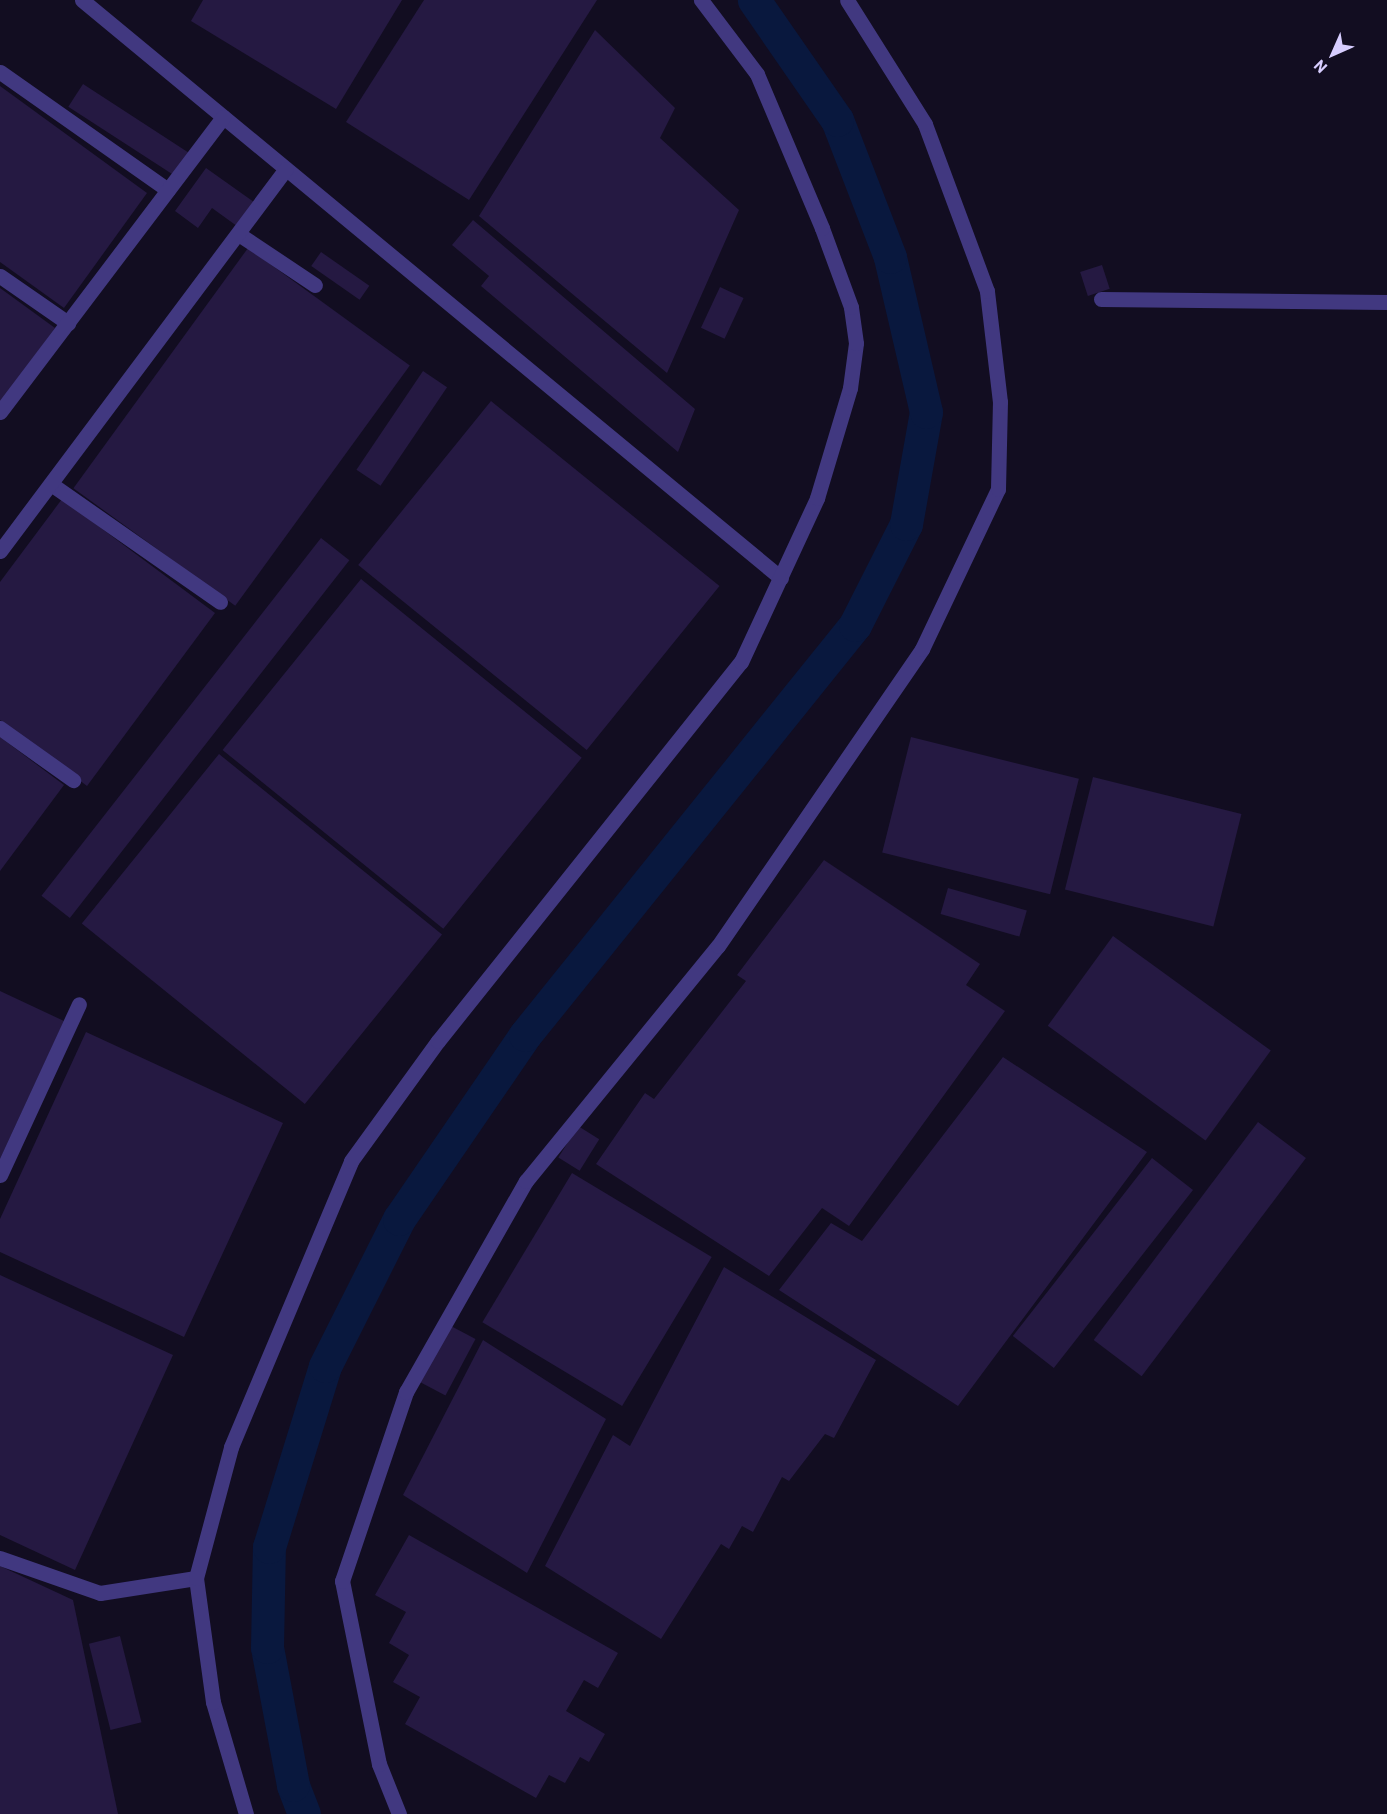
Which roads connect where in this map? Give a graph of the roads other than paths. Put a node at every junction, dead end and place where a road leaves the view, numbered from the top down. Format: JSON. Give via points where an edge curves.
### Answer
{"nodes":[{"id":1,"x":82,"y":0,"type":"edge"},
{"id":2,"x":701,"y":0,"type":"edge"},
{"id":3,"x":847,"y":0,"type":"edge"},
{"id":4,"x":0,"y":72,"type":"edge"},
{"id":5,"x":223,"y":117,"type":"junction"},
{"id":6,"x":286,"y":169,"type":"junction"},
{"id":7,"x":168,"y":190,"type":"junction"},
{"id":8,"x":240,"y":235,"type":"junction"},
{"id":9,"x":0,"y":276,"type":"edge"},
{"id":10,"x":315,"y":285,"type":"dead end"},
{"id":11,"x":1101,"y":299,"type":"dead end"},
{"id":12,"x":1387,"y":302,"type":"edge"},
{"id":13,"x":68,"y":323,"type":"junction"},
{"id":14,"x":0,"y":412,"type":"edge"},
{"id":15,"x":51,"y":484,"type":"junction"},
{"id":16,"x":0,"y":551,"type":"edge"},
{"id":17,"x":781,"y":578,"type":"junction"},
{"id":18,"x":220,"y":602,"type":"dead end"},
{"id":19,"x":0,"y":728,"type":"edge"},
{"id":20,"x":73,"y":780,"type":"dead end"},
{"id":21,"x":79,"y":1004,"type":"dead end"},
{"id":22,"x":0,"y":1175,"type":"edge"},
{"id":23,"x":0,"y":1558,"type":"edge"},
{"id":24,"x":196,"y":1578,"type":"junction"},
{"id":25,"x":246,"y":1814,"type":"edge"},
{"id":26,"x":399,"y":1814,"type":"edge"}],
"edges":[{"from":1,"to":5,"type":"lane"},
{"from":2,"to":17,"type":"lane","via":[[757,74],[851,307],[856,343],[850,388],[817,498]]},
{"from":3,"to":26,"type":"lane","via":[[925,124],[987,291],[1000,402],[998,489],[922,649],[718,946],[526,1181],[406,1392],[342,1581],[379,1764]]},
{"from":4,"to":7,"type":"lane"},
{"from":5,"to":6,"type":"lane"},
{"from":5,"to":7,"type":"lane"},
{"from":6,"to":8,"type":"lane"},
{"from":6,"to":17,"type":"lane"},
{"from":7,"to":13,"type":"lane"},
{"from":8,"to":10,"type":"lane"},
{"from":8,"to":15,"type":"lane"},
{"from":9,"to":13,"type":"lane"},
{"from":11,"to":12,"type":"lane"},
{"from":13,"to":14,"type":"lane"},
{"from":15,"to":16,"type":"lane"},
{"from":15,"to":18,"type":"lane"},
{"from":17,"to":24,"type":"lane","via":[[741,662],[438,1041],[351,1161],[231,1448]]},
{"from":19,"to":20,"type":"lane"},
{"from":21,"to":22,"type":"lane"},
{"from":23,"to":24,"type":"lane","via":[[100,1593]]},
{"from":24,"to":25,"type":"lane","via":[[213,1702]]}]}
